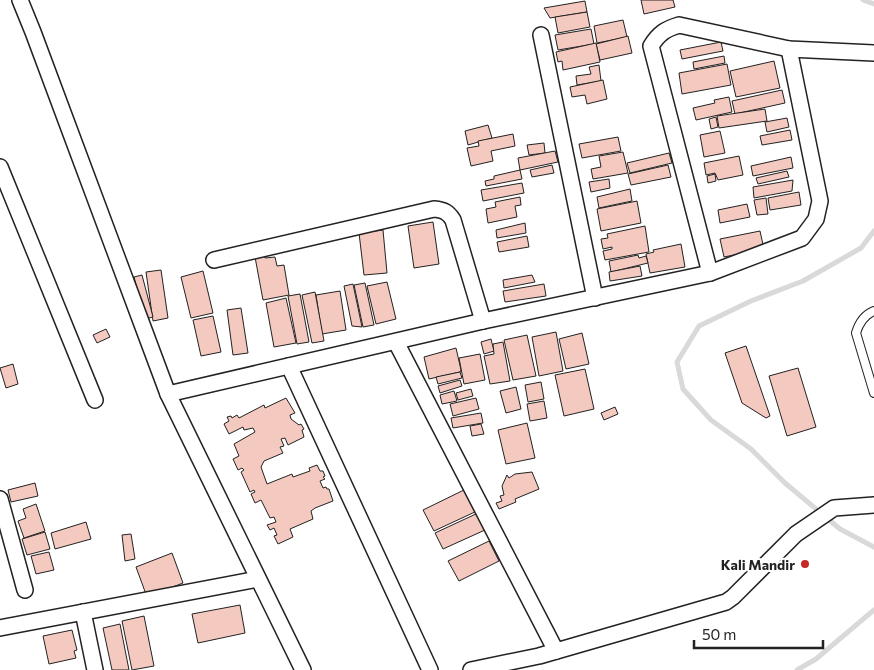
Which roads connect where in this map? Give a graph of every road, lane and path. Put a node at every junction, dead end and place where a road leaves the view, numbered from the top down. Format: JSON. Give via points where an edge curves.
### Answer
{"nodes":[{"id":1,"x":20,"y":0,"type":"edge"},
{"id":2,"x":541,"y":35,"type":"dead end"},
{"id":3,"x":789,"y":49,"type":"junction"},
{"id":4,"x":874,"y":53,"type":"edge"},
{"id":5,"x":0,"y":167,"type":"edge"},
{"id":6,"x":214,"y":260,"type":"dead end"},
{"id":7,"x":710,"y":273,"type":"junction"},
{"id":8,"x":595,"y":298,"type":"junction"},
{"id":9,"x":874,"y":310,"type":"edge"},
{"id":10,"x":483,"y":321,"type":"junction"},
{"id":11,"x":396,"y":342,"type":"junction"},
{"id":12,"x":289,"y":366,"type":"junction"},
{"id":13,"x":874,"y":393,"type":"edge"},
{"id":14,"x":168,"y":394,"type":"junction"},
{"id":15,"x":94,"y":400,"type":"dead end"},
{"id":16,"x":0,"y":499,"type":"edge"},
{"id":17,"x":874,"y":505,"type":"edge"},
{"id":18,"x":258,"y":579,"type":"junction"},
{"id":19,"x":25,"y":590,"type":"dead end"},
{"id":20,"x":82,"y":612,"type":"junction"},
{"id":21,"x":0,"y":628,"type":"edge"},
{"id":22,"x":556,"y":651,"type":"junction"},
{"id":23,"x":95,"y":670,"type":"edge"},
{"id":24,"x":303,"y":670,"type":"edge"},
{"id":25,"x":430,"y":670,"type":"edge"},
{"id":26,"x":471,"y":670,"type":"edge"}],
"edges":[{"from":1,"to":14,"type":"street"},
{"from":2,"to":8,"type":"street"},
{"from":3,"to":4,"type":"street"},
{"from":3,"to":7,"type":"street","via":[[820,201],[816,220],[802,238]]},
{"from":3,"to":7,"type":"street","via":[[679,25],[666,29],[651,46]]},
{"from":5,"to":15,"type":"street"},
{"from":6,"to":10,"type":"street","via":[[434,209],[443,210],[453,220]]},
{"from":7,"to":8,"type":"street"},
{"from":8,"to":10,"type":"street"},
{"from":9,"to":13,"type":"lane","via":[[863,319],[856,333]]},
{"from":10,"to":11,"type":"street"},
{"from":11,"to":12,"type":"street"},
{"from":11,"to":22,"type":"street"},
{"from":12,"to":14,"type":"street"},
{"from":12,"to":25,"type":"street"},
{"from":14,"to":18,"type":"street"},
{"from":16,"to":19,"type":"street"},
{"from":17,"to":22,"type":"street","via":[[834,508],[796,534],[726,602]]},
{"from":18,"to":20,"type":"street"},
{"from":18,"to":24,"type":"street"},
{"from":20,"to":21,"type":"street"},
{"from":20,"to":23,"type":"street"},
{"from":22,"to":26,"type":"street"}]}
